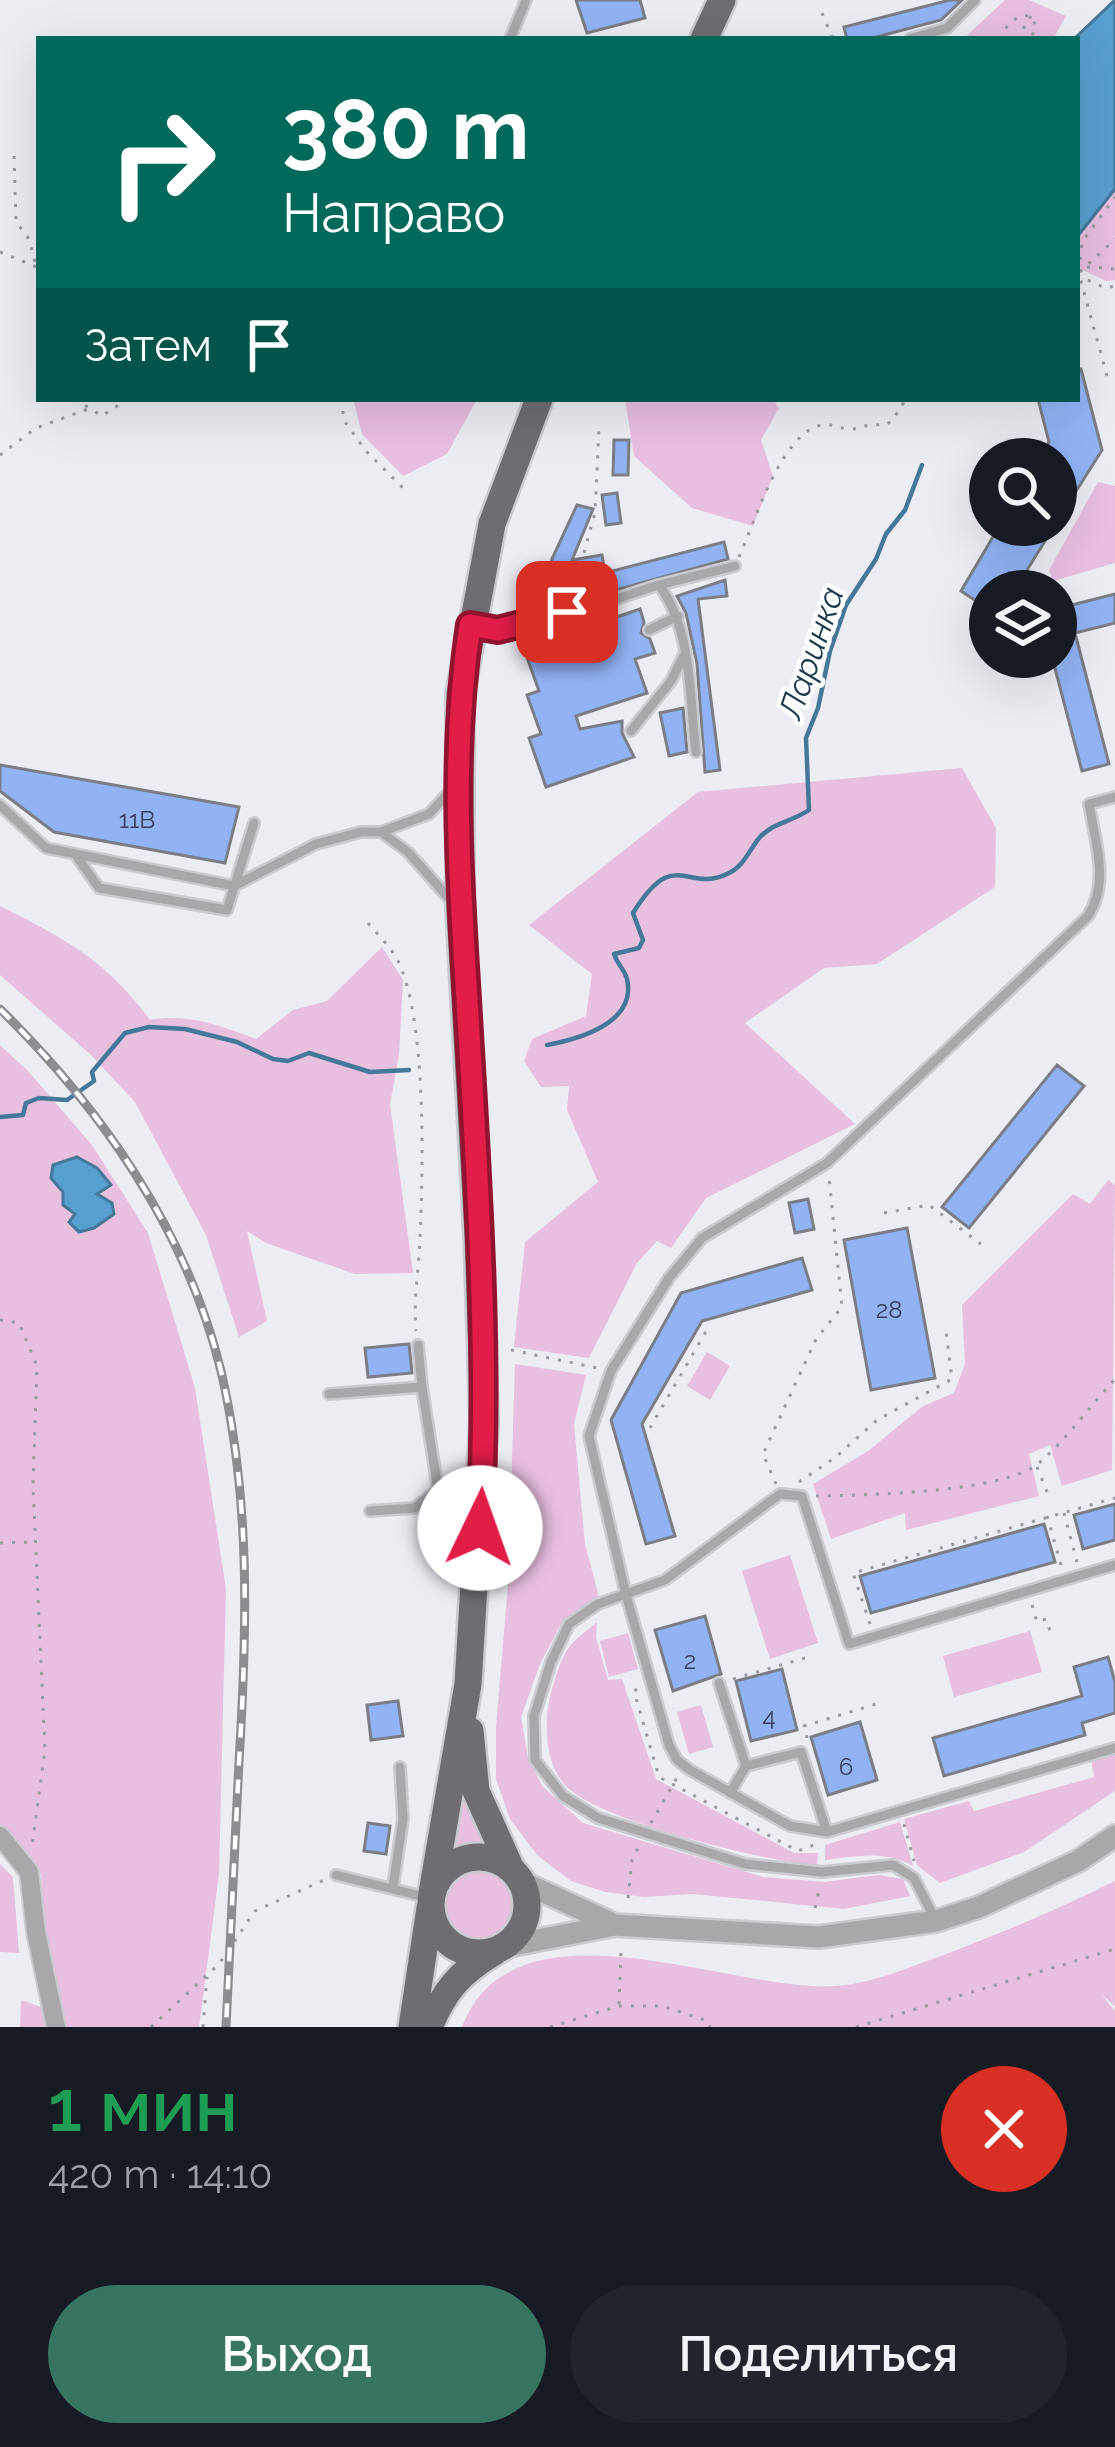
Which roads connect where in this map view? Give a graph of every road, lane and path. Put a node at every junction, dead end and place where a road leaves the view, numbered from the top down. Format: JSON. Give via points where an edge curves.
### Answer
{"nodes":[{"id":1,"x":526,"y":0,"type":"edge"},
{"id":2,"x":722,"y":0,"type":"edge"},
{"id":3,"x":975,"y":0,"type":"edge"},
{"id":4,"x":822,"y":13,"type":"dead end"},
{"id":5,"x":1031,"y":16,"type":"junction"},
{"id":6,"x":511,"y":36,"type":"edge"},
{"id":7,"x":705,"y":36,"type":"edge"},
{"id":8,"x":832,"y":36,"type":"edge"},
{"id":9,"x":920,"y":36,"type":"edge"},
{"id":10,"x":1002,"y":36,"type":"edge"},
{"id":11,"x":1019,"y":36,"type":"edge"},
{"id":12,"x":1032,"y":36,"type":"edge"},
{"id":13,"x":14,"y":156,"type":"dead end"},
{"id":14,"x":1115,"y":197,"type":"edge"},
{"id":15,"x":1115,"y":239,"type":"edge"},
{"id":16,"x":0,"y":251,"type":"edge"},
{"id":17,"x":1080,"y":258,"type":"edge"},
{"id":18,"x":36,"y":264,"type":"edge"},
{"id":19,"x":36,"y":267,"type":"edge"},
{"id":20,"x":1086,"y":267,"type":"junction"},
{"id":21,"x":1115,"y":269,"type":"edge"},
{"id":22,"x":1080,"y":272,"type":"edge"},
{"id":23,"x":1080,"y":275,"type":"edge"},
{"id":24,"x":1080,"y":281,"type":"edge"},
{"id":25,"x":1115,"y":286,"type":"edge"},
{"id":26,"x":1107,"y":376,"type":"dead end"},
{"id":27,"x":79,"y":402,"type":"edge"},
{"id":28,"x":123,"y":402,"type":"edge"},
{"id":29,"x":343,"y":402,"type":"edge"},
{"id":30,"x":538,"y":402,"type":"edge"},
{"id":31,"x":904,"y":402,"type":"edge"},
{"id":32,"x":88,"y":409,"type":"junction"},
{"id":33,"x":599,"y":428,"type":"dead end"},
{"id":34,"x":0,"y":455,"type":"edge"},
{"id":35,"x":404,"y":490,"type":"dead end"},
{"id":36,"x":735,"y":566,"type":"joint"},
{"id":37,"x":659,"y":585,"type":"junction"},
{"id":38,"x":567,"y":612,"type":"junction"},
{"id":39,"x":677,"y":616,"type":"junction"},
{"id":40,"x":470,"y":625,"type":"junction"},
{"id":41,"x":649,"y":630,"type":"dead end"},
{"id":42,"x":683,"y":657,"type":"junction"},
{"id":43,"x":631,"y":730,"type":"dead end"},
{"id":44,"x":696,"y":752,"type":"dead end"},
{"id":45,"x":457,"y":784,"type":"junction"},
{"id":46,"x":1115,"y":796,"type":"edge"},
{"id":47,"x":0,"y":805,"type":"edge"},
{"id":48,"x":254,"y":823,"type":"dead end"},
{"id":49,"x":381,"y":832,"type":"junction"},
{"id":50,"x":76,"y":855,"type":"junction"},
{"id":51,"x":234,"y":886,"type":"junction"},
{"id":52,"x":460,"y":910,"type":"junction"},
{"id":53,"x":368,"y":923,"type":"dead end"},
{"id":54,"x":827,"y":1163,"type":"junction"},
{"id":55,"x":884,"y":1213,"type":"dead end"},
{"id":56,"x":981,"y":1244,"type":"dead end"},
{"id":57,"x":0,"y":1320,"type":"edge"},
{"id":58,"x":708,"y":1328,"type":"dead end"},
{"id":59,"x":946,"y":1331,"type":"dead end"},
{"id":60,"x":418,"y":1345,"type":"joint"},
{"id":61,"x":511,"y":1350,"type":"dead end"},
{"id":62,"x":610,"y":1371,"type":"junction"},
{"id":63,"x":1115,"y":1379,"type":"edge"},
{"id":64,"x":422,"y":1387,"type":"junction"},
{"id":65,"x":328,"y":1394,"type":"dead end"},
{"id":66,"x":650,"y":1427,"type":"dead end"},
{"id":67,"x":1036,"y":1466,"type":"junction"},
{"id":68,"x":438,"y":1490,"type":"junction"},
{"id":69,"x":482,"y":1492,"type":"junction"},
{"id":70,"x":780,"y":1494,"type":"junction"},
{"id":71,"x":802,"y":1496,"type":"junction"},
{"id":72,"x":1115,"y":1498,"type":"edge"},
{"id":73,"x":1049,"y":1499,"type":"dead end"},
{"id":74,"x":370,"y":1511,"type":"dead end"},
{"id":75,"x":1064,"y":1511,"type":"junction"},
{"id":76,"x":1047,"y":1516,"type":"junction"},
{"id":77,"x":35,"y":1542,"type":"junction"},
{"id":78,"x":0,"y":1543,"type":"edge"},
{"id":79,"x":1078,"y":1564,"type":"dead end"},
{"id":80,"x":1115,"y":1565,"type":"edge"},
{"id":81,"x":1063,"y":1570,"type":"dead end"},
{"id":82,"x":1027,"y":1590,"type":"junction"},
{"id":83,"x":626,"y":1594,"type":"junction"},
{"id":84,"x":868,"y":1624,"type":"dead end"},
{"id":85,"x":1052,"y":1637,"type":"dead end"},
{"id":86,"x":805,"y":1658,"type":"dead end"},
{"id":87,"x":719,"y":1683,"type":"joint"},
{"id":88,"x":468,"y":1684,"type":"junction"},
{"id":89,"x":883,"y":1702,"type":"dead end"},
{"id":90,"x":806,"y":1734,"type":"dead end"},
{"id":91,"x":1115,"y":1748,"type":"edge"},
{"id":92,"x":746,"y":1766,"type":"junction"},
{"id":93,"x":400,"y":1767,"type":"dead end"},
{"id":94,"x":730,"y":1793,"type":"junction"},
{"id":95,"x":902,"y":1818,"type":"dead end"},
{"id":96,"x":827,"y":1832,"type":"junction"},
{"id":97,"x":0,"y":1836,"type":"edge"},
{"id":98,"x":1115,"y":1836,"type":"edge"},
{"id":99,"x":914,"y":1854,"type":"dead end"},
{"id":100,"x":29,"y":1872,"type":"junction"},
{"id":101,"x":336,"y":1875,"type":"joint"},
{"id":102,"x":516,"y":1876,"type":"junction"},
{"id":103,"x":393,"y":1887,"type":"junction"},
{"id":104,"x":431,"y":1898,"type":"junction"},
{"id":105,"x":936,"y":1921,"type":"junction"},
{"id":106,"x":615,"y":1925,"type":"junction"},
{"id":107,"x":503,"y":1947,"type":"junction"},
{"id":108,"x":1115,"y":1948,"type":"edge"},
{"id":109,"x":620,"y":1950,"type":"dead end"},
{"id":110,"x":207,"y":1975,"type":"junction"},
{"id":111,"x":619,"y":2006,"type":"junction"},
{"id":112,"x":56,"y":2027,"type":"edge"},
{"id":113,"x":151,"y":2027,"type":"edge"},
{"id":114,"x":203,"y":2027,"type":"edge"},
{"id":115,"x":412,"y":2027,"type":"edge"},
{"id":116,"x":429,"y":2027,"type":"edge"},
{"id":117,"x":550,"y":2027,"type":"edge"},
{"id":118,"x":710,"y":2027,"type":"edge"},
{"id":119,"x":856,"y":2027,"type":"edge"}],
"edges":[{"from":1,"to":6,"type":"lane"},
{"from":2,"to":7,"type":"main road"},
{"from":3,"to":9,"type":"lane","via":[[947,28]]},
{"from":4,"to":8,"type":"path"},
{"from":5,"to":10,"type":"path","via":[[1011,22]]},
{"from":5,"to":11,"type":"path"},
{"from":5,"to":12,"type":"path"},
{"from":13,"to":18,"type":"path","via":[[16,222]]},
{"from":14,"to":17,"type":"path","via":[[1082,242]]},
{"from":15,"to":20,"type":"path"},
{"from":16,"to":19,"type":"path"},
{"from":20,"to":21,"type":"path"},
{"from":20,"to":22,"type":"path"},
{"from":23,"to":25,"type":"path"},
{"from":24,"to":26,"type":"path"},
{"from":27,"to":32,"type":"path"},
{"from":28,"to":32,"type":"path","via":[[102,416]]},
{"from":29,"to":35,"type":"path","via":[[344,419],[365,450]]},
{"from":30,"to":40,"type":"main road","via":[[492,524]]},
{"from":31,"to":36,"type":"path","via":[[884,426],[806,430],[773,476]]},
{"from":32,"to":34,"type":"path","via":[[36,428]]},
{"from":33,"to":38,"type":"path","via":[[596,513]]},
{"from":36,"to":37,"type":"lane"},
{"from":37,"to":38,"type":"lane"},
{"from":37,"to":39,"type":"lane"},
{"from":38,"to":40,"type":"lane","via":[[498,630]]},
{"from":39,"to":41,"type":"lane"},
{"from":39,"to":42,"type":"lane"},
{"from":40,"to":45,"type":"main road"},
{"from":42,"to":43,"type":"lane"},
{"from":42,"to":44,"type":"lane"},
{"from":45,"to":49,"type":"lane","via":[[429,814]]},
{"from":45,"to":52,"type":"main road"},
{"from":46,"to":54,"type":"lane","via":[[1089,804],[1101,883],[1088,916]]},
{"from":47,"to":50,"type":"lane","via":[[46,848]]},
{"from":48,"to":51,"type":"lane"},
{"from":49,"to":51,"type":"lane","via":[[316,844]]},
{"from":49,"to":52,"type":"lane"},
{"from":50,"to":51,"type":"lane"},
{"from":50,"to":51,"type":"lane","via":[[99,888],[227,910]]},
{"from":52,"to":69,"type":"main road"},
{"from":53,"to":60,"type":"path","via":[[395,955],[418,1035]]},
{"from":54,"to":62,"type":"lane","via":[[701,1238]]},
{"from":54,"to":70,"type":"path","via":[[842,1307],[815,1340],[763,1454]]},
{"from":55,"to":56,"type":"path","via":[[929,1205]]},
{"from":57,"to":77,"type":"path","via":[[19,1323],[37,1366]]},
{"from":58,"to":66,"type":"path"},
{"from":59,"to":70,"type":"path","via":[[952,1379],[877,1420]]},
{"from":60,"to":64,"type":"lane"},
{"from":61,"to":62,"type":"path"},
{"from":62,"to":83,"type":"lane","via":[[589,1436]]},
{"from":63,"to":67,"type":"path"},
{"from":64,"to":65,"type":"lane"},
{"from":64,"to":68,"type":"lane"},
{"from":67,"to":71,"type":"path","via":[[1012,1478],[893,1494]]},
{"from":67,"to":73,"type":"path"},
{"from":68,"to":69,"type":"lane"},
{"from":68,"to":74,"type":"lane","via":[[414,1508]]},
{"from":69,"to":88,"type":"main road"},
{"from":70,"to":71,"type":"lane"},
{"from":70,"to":83,"type":"lane","via":[[665,1580]]},
{"from":71,"to":82,"type":"lane","via":[[849,1644]]},
{"from":72,"to":75,"type":"path"},
{"from":75,"to":76,"type":"path"},
{"from":75,"to":79,"type":"path"},
{"from":76,"to":81,"type":"path"},
{"from":76,"to":84,"type":"path","via":[[853,1573]]},
{"from":77,"to":78,"type":"path"},
{"from":77,"to":100,"type":"path","via":[[45,1750]]},
{"from":80,"to":82,"type":"lane"},
{"from":82,"to":85,"type":"path","via":[[1037,1622],[1046,1619]]},
{"from":83,"to":94,"type":"lane","via":[[677,1760]]},
{"from":83,"to":105,"type":"lane","via":[[569,1624],[550,1662],[534,1716],[535,1760],[563,1796],[598,1818],[746,1864],[822,1872],[893,1865],[914,1878]]},
{"from":86,"to":87,"type":"path"},
{"from":87,"to":92,"type":"lane"},
{"from":88,"to":102,"type":"main road","via":[[476,1791]]},
{"from":88,"to":104,"type":"main road"},
{"from":89,"to":90,"type":"path","via":[[804,1726]]},
{"from":91,"to":96,"type":"lane"},
{"from":92,"to":94,"type":"lane"},
{"from":92,"to":96,"type":"lane","via":[[801,1752]]},
{"from":93,"to":103,"type":"lane","via":[[403,1819]]},
{"from":94,"to":96,"type":"lane","via":[[790,1826]]},
{"from":95,"to":99,"type":"path"},
{"from":97,"to":100,"type":"street"},
{"from":98,"to":105,"type":"street","via":[[1078,1861]]},
{"from":100,"to":112,"type":"street"},
{"from":101,"to":103,"type":"lane"},
{"from":101,"to":110,"type":"path","via":[[254,1911]]},
{"from":102,"to":104,"type":"main road","via":[[489,1858],[465,1858],[444,1871]]},
{"from":102,"to":106,"type":"street"},
{"from":102,"to":107,"type":"main road","via":[[526,1894],[525,1918]]},
{"from":103,"to":104,"type":"lane"},
{"from":104,"to":107,"type":"main road","via":[[436,1928],[454,1946],[478,1953]]},
{"from":104,"to":115,"type":"main road"},
{"from":105,"to":106,"type":"street","via":[[819,1937]]},
{"from":106,"to":107,"type":"street"},
{"from":107,"to":116,"type":"main road","via":[[465,1969]]},
{"from":108,"to":119,"type":"path"},
{"from":109,"to":111,"type":"path"},
{"from":110,"to":113,"type":"path"},
{"from":110,"to":114,"type":"path"},
{"from":111,"to":117,"type":"path"},
{"from":111,"to":118,"type":"path","via":[[662,2006]]}]}
